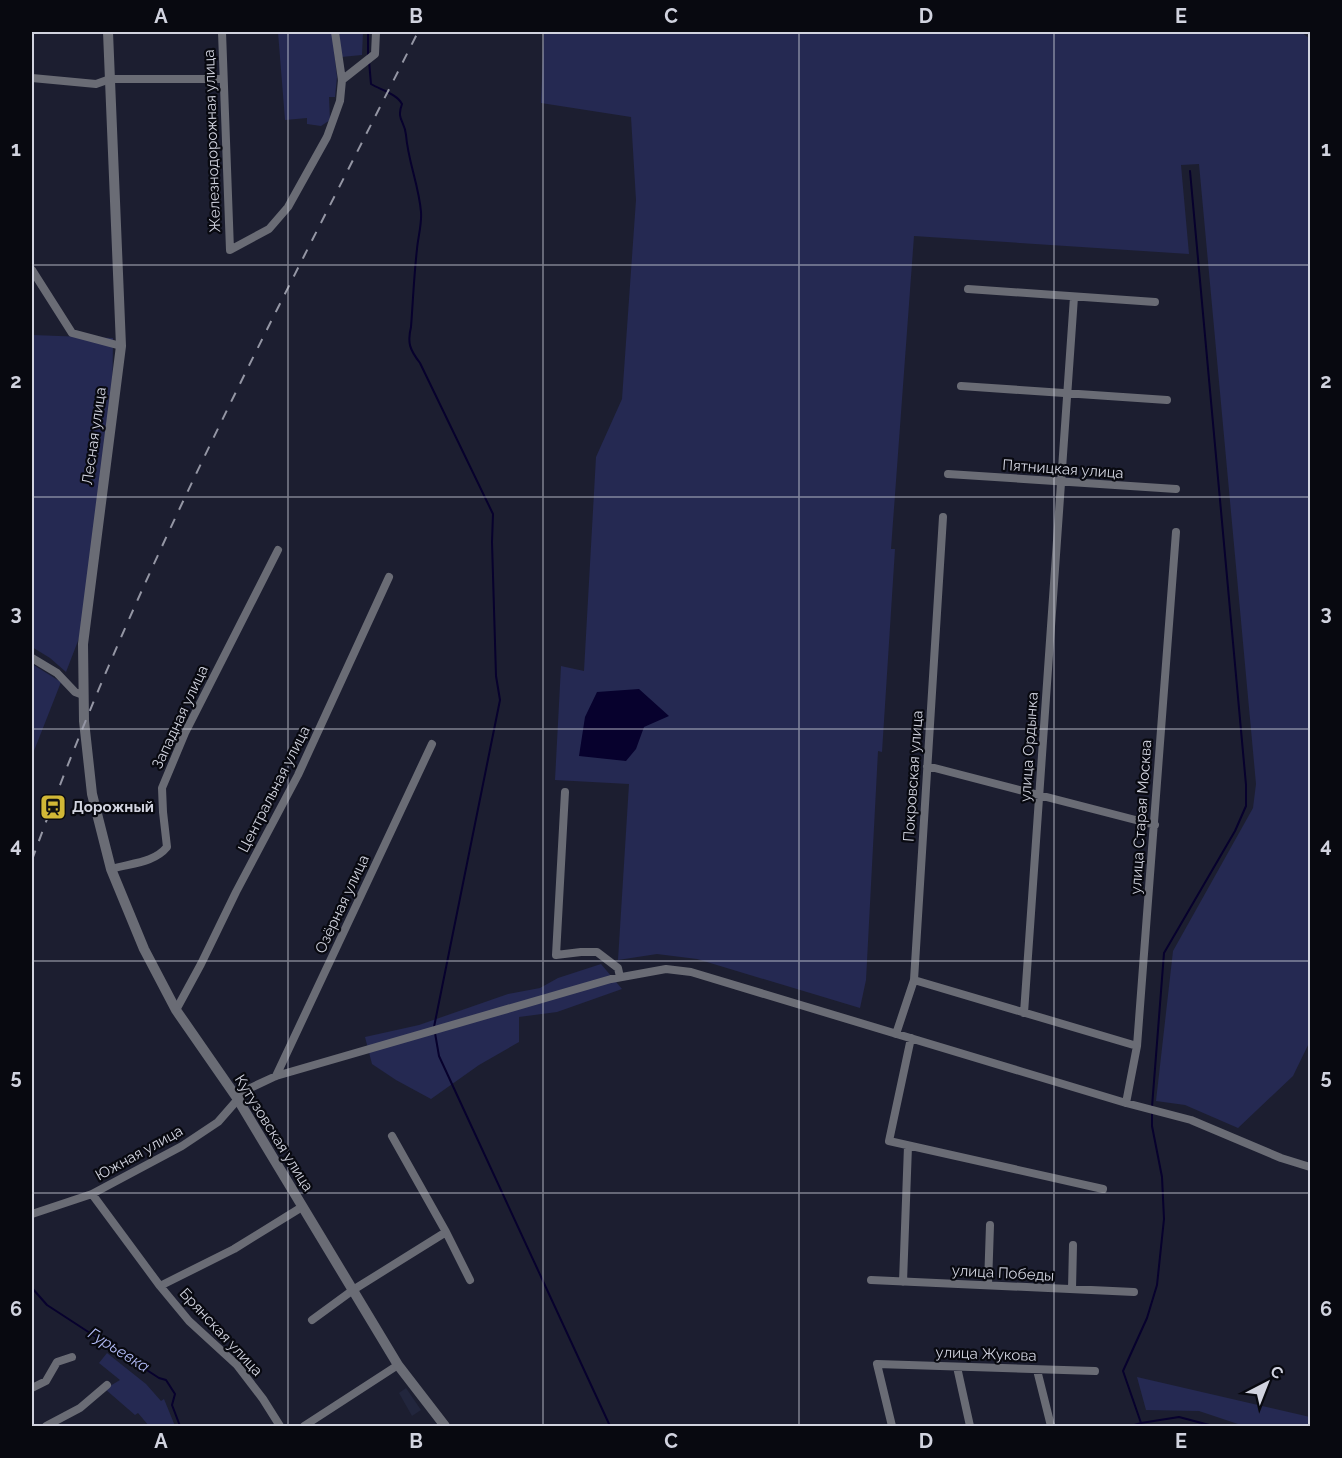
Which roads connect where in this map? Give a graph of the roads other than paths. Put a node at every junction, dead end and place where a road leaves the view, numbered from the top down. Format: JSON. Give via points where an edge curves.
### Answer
{"nodes":[{"id":1,"x":108,"y":32,"type":"edge"},
{"id":2,"x":222,"y":32,"type":"edge"},
{"id":3,"x":335,"y":32,"type":"edge"},
{"id":4,"x":376,"y":32,"type":"edge"},
{"id":5,"x":32,"y":78,"type":"edge"},
{"id":6,"x":110,"y":79,"type":"junction"},
{"id":7,"x":222,"y":79,"type":"junction"},
{"id":8,"x":342,"y":80,"type":"junction"},
{"id":9,"x":32,"y":270,"type":"edge"},
{"id":10,"x":968,"y":289,"type":"dead end"},
{"id":11,"x":1074,"y":297,"type":"junction"},
{"id":12,"x":1155,"y":302,"type":"dead end"},
{"id":13,"x":121,"y":346,"type":"junction"},
{"id":14,"x":961,"y":386,"type":"dead end"},
{"id":15,"x":1068,"y":393,"type":"junction"},
{"id":16,"x":1167,"y":400,"type":"dead end"},
{"id":17,"x":948,"y":474,"type":"dead end"},
{"id":18,"x":1062,"y":483,"type":"junction"},
{"id":19,"x":1176,"y":489,"type":"dead end"},
{"id":20,"x":942,"y":517,"type":"dead end"},
{"id":21,"x":1176,"y":532,"type":"dead end"},
{"id":22,"x":278,"y":550,"type":"dead end"},
{"id":23,"x":389,"y":577,"type":"dead end"},
{"id":24,"x":32,"y":658,"type":"edge"},
{"id":25,"x":83,"y":695,"type":"junction"},
{"id":26,"x":432,"y":744,"type":"dead end"},
{"id":27,"x":927,"y":765,"type":"junction"},
{"id":28,"x":565,"y":792,"type":"dead end"},
{"id":29,"x":1040,"y":794,"type":"junction"},
{"id":30,"x":1155,"y":825,"type":"junction"},
{"id":31,"x":105,"y":842,"type":"joint"},
{"id":32,"x":111,"y":869,"type":"junction"},
{"id":33,"x":620,"y":978,"type":"junction"},
{"id":34,"x":914,"y":980,"type":"junction"},
{"id":35,"x":176,"y":1010,"type":"junction"},
{"id":36,"x":1024,"y":1013,"type":"junction"},
{"id":37,"x":896,"y":1034,"type":"junction"},
{"id":38,"x":911,"y":1038,"type":"junction"},
{"id":39,"x":1137,"y":1046,"type":"junction"},
{"id":40,"x":276,"y":1076,"type":"junction"},
{"id":41,"x":237,"y":1098,"type":"junction"},
{"id":42,"x":1126,"y":1103,"type":"junction"},
{"id":43,"x":392,"y":1137,"type":"dead end"},
{"id":44,"x":908,"y":1146,"type":"junction"},
{"id":45,"x":1311,"y":1167,"type":"edge"},
{"id":46,"x":1103,"y":1189,"type":"dead end"},
{"id":47,"x":92,"y":1194,"type":"junction"},
{"id":48,"x":302,"y":1207,"type":"junction"},
{"id":49,"x":32,"y":1214,"type":"edge"},
{"id":50,"x":990,"y":1225,"type":"dead end"},
{"id":51,"x":446,"y":1232,"type":"junction"},
{"id":52,"x":1073,"y":1245,"type":"dead end"},
{"id":53,"x":470,"y":1280,"type":"dead end"},
{"id":54,"x":871,"y":1280,"type":"dead end"},
{"id":55,"x":903,"y":1282,"type":"junction"},
{"id":56,"x":160,"y":1286,"type":"junction"},
{"id":57,"x":987,"y":1286,"type":"junction"},
{"id":58,"x":1072,"y":1289,"type":"junction"},
{"id":59,"x":353,"y":1290,"type":"junction"},
{"id":60,"x":1134,"y":1292,"type":"dead end"},
{"id":61,"x":312,"y":1320,"type":"dead end"},
{"id":62,"x":72,"y":1358,"type":"dead end"},
{"id":63,"x":398,"y":1365,"type":"junction"},
{"id":64,"x":957,"y":1367,"type":"junction"},
{"id":65,"x":1037,"y":1370,"type":"junction"},
{"id":66,"x":1095,"y":1371,"type":"dead end"},
{"id":67,"x":106,"y":1385,"type":"dead end"},
{"id":68,"x":32,"y":1388,"type":"edge"},
{"id":69,"x":46,"y":1426,"type":"edge"},
{"id":70,"x":280,"y":1426,"type":"edge"},
{"id":71,"x":304,"y":1426,"type":"edge"},
{"id":72,"x":445,"y":1426,"type":"edge"},
{"id":73,"x":892,"y":1426,"type":"edge"},
{"id":74,"x":970,"y":1426,"type":"edge"},
{"id":75,"x":1051,"y":1426,"type":"edge"}],
"edges":[{"from":1,"to":6,"type":"street","name":"Лесная улица"},
{"from":2,"to":7,"type":"street","name":"Железнодорожная улица"},
{"from":3,"to":8,"type":"street"},
{"from":4,"to":8,"type":"street","via":[[375,54]]},
{"from":5,"to":6,"type":"street","via":[[96,84]]},
{"from":6,"to":7,"type":"street"},
{"from":6,"to":13,"type":"street","name":"Лесная улица"},
{"from":7,"to":8,"type":"street","name":"Железнодорожная улица","via":[[230,250],[269,229],[288,207],[327,137],[340,101]]},
{"from":9,"to":13,"type":"street","via":[[72,333]]},
{"from":10,"to":11,"type":"street"},
{"from":11,"to":12,"type":"street"},
{"from":11,"to":15,"type":"street","name":"улица Ордынка"},
{"from":13,"to":25,"type":"street","name":"Лесная улица","via":[[83,644]]},
{"from":14,"to":15,"type":"street"},
{"from":15,"to":16,"type":"street"},
{"from":15,"to":18,"type":"street","name":"улица Ордынка"},
{"from":17,"to":18,"type":"street","name":"Пятницкая улица"},
{"from":18,"to":19,"type":"street","name":"Пятницкая улица"},
{"from":18,"to":29,"type":"street","name":"улица Ордынка"},
{"from":20,"to":27,"type":"street","name":"Покровская улица"},
{"from":21,"to":30,"type":"street","name":"улица Старая Москва"},
{"from":22,"to":32,"type":"street","name":"Западная улица","via":[[185,733],[162,788],[167,848],[153,860]]},
{"from":23,"to":35,"type":"street","name":"Центральная улица","via":[[298,775]]},
{"from":24,"to":25,"type":"street"},
{"from":25,"to":31,"type":"street","name":"Лесная улица","via":[[92,794]]},
{"from":26,"to":40,"type":"street","name":"Озёрная улица"},
{"from":27,"to":29,"type":"street"},
{"from":27,"to":34,"type":"street","name":"Покровская улица"},
{"from":28,"to":33,"type":"street","via":[[556,956],[597,952],[618,968]]},
{"from":29,"to":30,"type":"street"},
{"from":29,"to":36,"type":"street","name":"улица Ордынка"},
{"from":30,"to":39,"type":"street","name":"улица Старая Москва"},
{"from":31,"to":32,"type":"street","name":"Кутузовская улица"},
{"from":32,"to":35,"type":"street","name":"Кутузовская улица","via":[[144,950]]},
{"from":33,"to":37,"type":"street","name":"Южная улица","via":[[666,969],[691,972]]},
{"from":33,"to":40,"type":"street","name":"Южная улица"},
{"from":34,"to":36,"type":"street"},
{"from":34,"to":37,"type":"street","name":"Покровская улица"},
{"from":35,"to":41,"type":"street","name":"Кутузовская улица"},
{"from":36,"to":39,"type":"street"},
{"from":37,"to":38,"type":"street","name":"Южная улица"},
{"from":38,"to":42,"type":"street","name":"Южная улица"},
{"from":38,"to":44,"type":"street","via":[[889,1141]]},
{"from":39,"to":42,"type":"street","name":"улица Старая Москва"},
{"from":40,"to":41,"type":"street","name":"Южная улица"},
{"from":41,"to":47,"type":"street","name":"Южная улица","via":[[218,1122],[182,1146]]},
{"from":41,"to":48,"type":"street","name":"Кутузовская улица"},
{"from":42,"to":45,"type":"street","name":"Южная улица","via":[[1191,1120]]},
{"from":43,"to":51,"type":"street"},
{"from":44,"to":46,"type":"street"},
{"from":44,"to":55,"type":"street"},
{"from":47,"to":49,"type":"street","name":"Южная улица"},
{"from":47,"to":56,"type":"street","name":"Брянская улица"},
{"from":48,"to":56,"type":"street","name":"Брянская улица","via":[[234,1249]]},
{"from":48,"to":59,"type":"street","name":"Кутузовская улица"},
{"from":50,"to":57,"type":"street"},
{"from":51,"to":53,"type":"street"},
{"from":51,"to":59,"type":"street"},
{"from":52,"to":58,"type":"street"},
{"from":54,"to":55,"type":"street","name":"улица Победы"},
{"from":55,"to":57,"type":"street","name":"улица Победы"},
{"from":56,"to":70,"type":"street","name":"Брянская улица","via":[[189,1321],[237,1365]]},
{"from":57,"to":58,"type":"street","name":"улица Победы"},
{"from":58,"to":60,"type":"street","name":"улица Победы"},
{"from":59,"to":61,"type":"street"},
{"from":59,"to":63,"type":"street","name":"Кутузовская улица"},
{"from":62,"to":68,"type":"street","via":[[57,1362],[46,1381]]},
{"from":63,"to":71,"type":"street"},
{"from":63,"to":72,"type":"street","name":"Кутузовская улица"},
{"from":64,"to":65,"type":"street","name":"улица Жукова"},
{"from":64,"to":73,"type":"street","name":"улица Жукова","via":[[877,1364]]},
{"from":64,"to":74,"type":"street"},
{"from":65,"to":66,"type":"street","name":"улица Жукова"},
{"from":65,"to":75,"type":"street"},
{"from":67,"to":69,"type":"street","via":[[80,1408]]}]}
